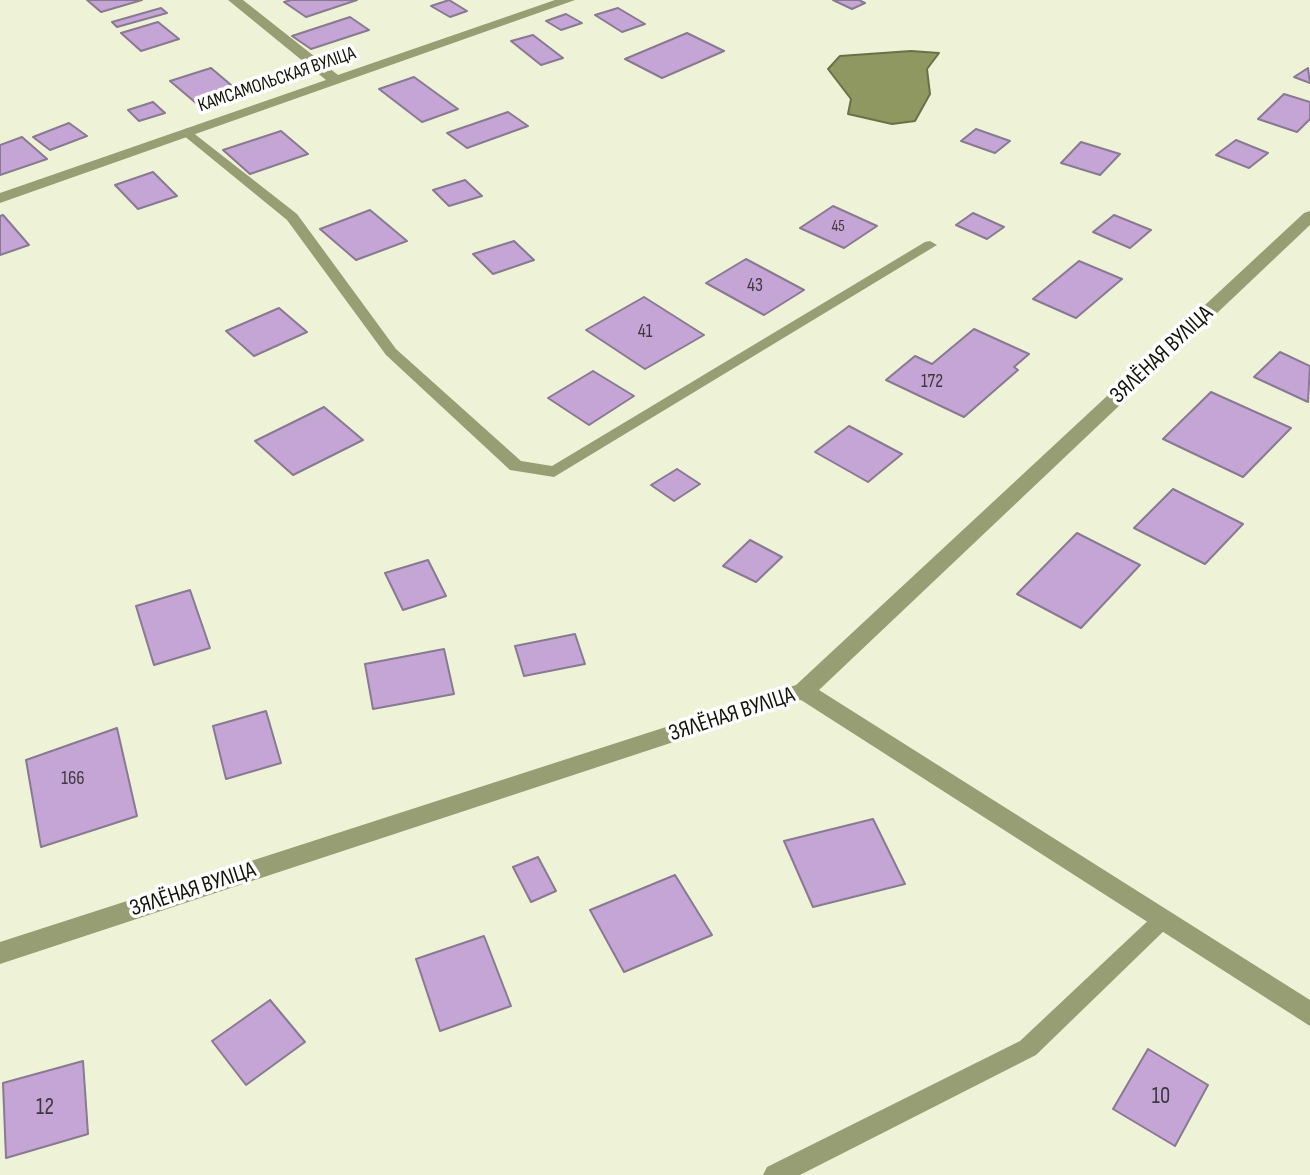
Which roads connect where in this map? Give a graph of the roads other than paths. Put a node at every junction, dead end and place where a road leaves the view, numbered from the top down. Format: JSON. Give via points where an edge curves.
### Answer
{"nodes":[{"id":1,"x":235,"y":0,"type":"edge"},
{"id":2,"x":568,"y":0,"type":"edge"},
{"id":3,"x":335,"y":80,"type":"junction"},
{"id":4,"x":187,"y":132,"type":"junction"},
{"id":5,"x":0,"y":198,"type":"edge"},
{"id":6,"x":1310,"y":216,"type":"edge"},
{"id":7,"x":930,"y":245,"type":"dead end"},
{"id":8,"x":804,"y":691,"type":"junction"},
{"id":9,"x":1161,"y":921,"type":"junction"},
{"id":10,"x":0,"y":953,"type":"edge"},
{"id":11,"x":1310,"y":1014,"type":"edge"},
{"id":12,"x":775,"y":1175,"type":"edge"}],
"edges":[{"from":1,"to":3,"type":"street"},
{"from":2,"to":3,"type":"street","name":"КАМСАМОЛЬСКАЯ ВУЛІЦА"},
{"from":3,"to":4,"type":"street","name":"КАМСАМОЛЬСКАЯ ВУЛІЦА"},
{"from":4,"to":5,"type":"street","name":"КАМСАМОЛЬСКАЯ ВУЛІЦА"},
{"from":4,"to":7,"type":"lane","via":[[292,218],[391,352],[468,424],[516,466],[554,472]]},
{"from":6,"to":8,"type":"street","name":"ЗЯЛЁНАЯ ВУЛІЦА"},
{"from":8,"to":9,"type":"street"},
{"from":8,"to":10,"type":"street","name":"ЗЯЛЁНАЯ ВУЛІЦА"},
{"from":9,"to":11,"type":"street"},
{"from":9,"to":12,"type":"lane","via":[[1028,1048]]}]}
